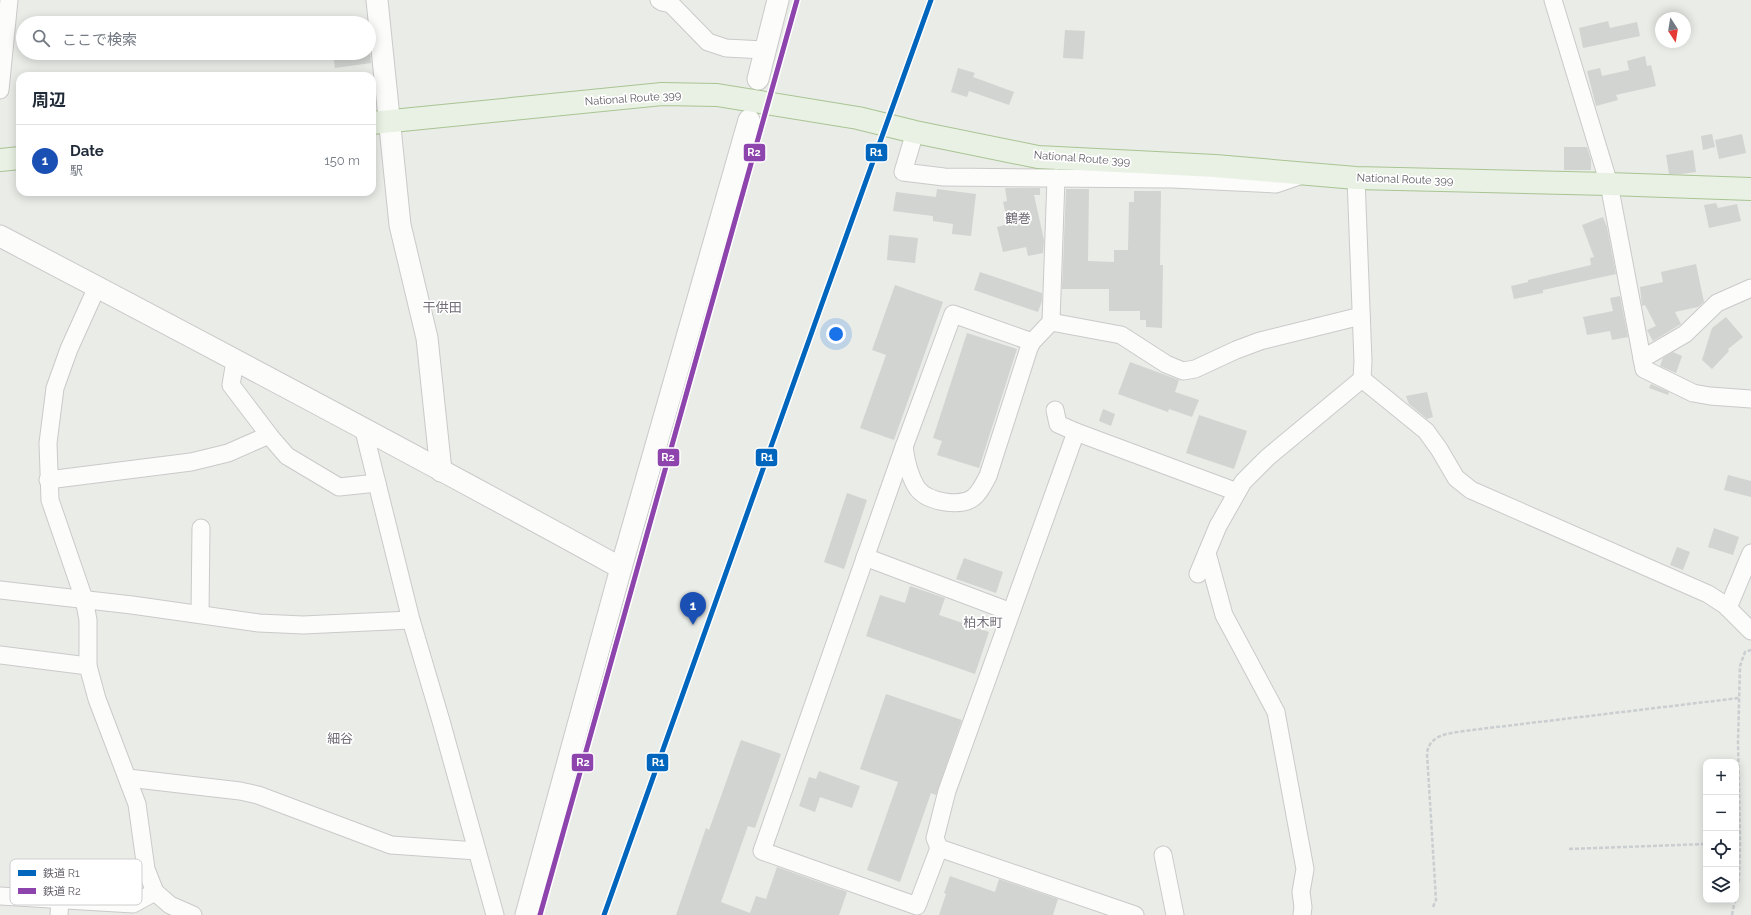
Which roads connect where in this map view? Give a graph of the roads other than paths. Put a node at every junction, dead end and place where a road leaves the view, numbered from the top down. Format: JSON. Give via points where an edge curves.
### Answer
{"nodes":[{"id":1,"x":9,"y":0,"type":"edge"},
{"id":2,"x":377,"y":0,"type":"edge"},
{"id":3,"x":778,"y":0,"type":"edge"},
{"id":4,"x":1553,"y":0,"type":"edge"},
{"id":5,"x":662,"y":1,"type":"edge"},
{"id":6,"x":765,"y":50,"type":"junction"},
{"id":7,"x":758,"y":79,"type":"dead end"},
{"id":8,"x":0,"y":90,"type":"edge"},
{"id":9,"x":749,"y":120,"type":"dead end"},
{"id":10,"x":381,"y":123,"type":"edge"},
{"id":11,"x":914,"y":131,"type":"junction"},
{"id":12,"x":16,"y":158,"type":"edge"},
{"id":13,"x":0,"y":160,"type":"edge"},
{"id":14,"x":1306,"y":174,"type":"junction"},
{"id":15,"x":1056,"y":178,"type":"junction"},
{"id":16,"x":1356,"y":178,"type":"junction"},
{"id":17,"x":1609,"y":184,"type":"junction"},
{"id":18,"x":1751,"y":189,"type":"edge"},
{"id":19,"x":0,"y":236,"type":"edge"},
{"id":20,"x":97,"y":287,"type":"junction"},
{"id":21,"x":1751,"y":288,"type":"edge"},
{"id":22,"x":1361,"y":316,"type":"junction"},
{"id":23,"x":1051,"y":322,"type":"junction"},
{"id":24,"x":1032,"y":342,"type":"junction"},
{"id":25,"x":1642,"y":359,"type":"junction"},
{"id":26,"x":235,"y":361,"type":"junction"},
{"id":27,"x":1362,"y":379,"type":"junction"},
{"id":28,"x":1751,"y":399,"type":"edge"},
{"id":29,"x":1055,"y":410,"type":"dead end"},
{"id":30,"x":363,"y":427,"type":"junction"},
{"id":31,"x":1076,"y":432,"type":"junction"},
{"id":32,"x":267,"y":433,"type":"junction"},
{"id":33,"x":904,"y":447,"type":"junction"},
{"id":34,"x":441,"y":471,"type":"junction"},
{"id":35,"x":48,"y":480,"type":"junction"},
{"id":36,"x":377,"y":484,"type":"junction"},
{"id":37,"x":1237,"y":492,"type":"junction"},
{"id":38,"x":201,"y":528,"type":"dead end"},
{"id":39,"x":1207,"y":553,"type":"junction"},
{"id":40,"x":1751,"y":553,"type":"edge"},
{"id":41,"x":865,"y":557,"type":"junction"},
{"id":42,"x":620,"y":568,"type":"junction"},
{"id":43,"x":1198,"y":574,"type":"dead end"},
{"id":44,"x":0,"y":590,"type":"edge"},
{"id":45,"x":84,"y":599,"type":"junction"},
{"id":46,"x":1728,"y":608,"type":"junction"},
{"id":47,"x":1011,"y":612,"type":"junction"},
{"id":48,"x":200,"y":614,"type":"junction"},
{"id":49,"x":411,"y":620,"type":"junction"},
{"id":50,"x":1751,"y":631,"type":"edge"},
{"id":51,"x":0,"y":655,"type":"edge"},
{"id":52,"x":88,"y":666,"type":"junction"},
{"id":53,"x":128,"y":778,"type":"junction"},
{"id":54,"x":939,"y":848,"type":"junction"},
{"id":55,"x":477,"y":851,"type":"junction"},
{"id":56,"x":1163,"y":855,"type":"dead end"},
{"id":57,"x":155,"y":892,"type":"junction"},
{"id":58,"x":0,"y":896,"type":"edge"},
{"id":59,"x":10,"y":898,"type":"edge"},
{"id":60,"x":142,"y":899,"type":"edge"},
{"id":61,"x":48,"y":905,"type":"edge"},
{"id":62,"x":59,"y":907,"type":"edge"},
{"id":63,"x":123,"y":909,"type":"edge"},
{"id":64,"x":193,"y":915,"type":"edge"},
{"id":65,"x":495,"y":915,"type":"edge"},
{"id":66,"x":526,"y":915,"type":"edge"},
{"id":67,"x":1135,"y":915,"type":"edge"},
{"id":68,"x":1175,"y":915,"type":"edge"},
{"id":69,"x":1302,"y":915,"type":"edge"}],
"edges":[{"from":1,"to":8,"type":"street"},
{"from":2,"to":10,"type":"street"},
{"from":3,"to":6,"type":"street"},
{"from":4,"to":17,"type":"street"},
{"from":5,"to":6,"type":"street","via":[[671,4],[708,42],[726,48]]},
{"from":6,"to":7,"type":"street"},
{"from":9,"to":42,"type":"street"},
{"from":10,"to":11,"type":"highway","name":"National Route 399","via":[[662,94],[717,94],[858,118]]},
{"from":10,"to":34,"type":"street","via":[[400,225],[427,338]]},
{"from":11,"to":14,"type":"highway","name":"National Route 399","via":[[1038,157],[1215,166]]},
{"from":11,"to":15,"type":"street","via":[[903,172],[944,176]]},
{"from":12,"to":13,"type":"highway"},
{"from":14,"to":15,"type":"street","via":[[1276,184],[1173,179]]},
{"from":14,"to":16,"type":"highway","name":"National Route 399"},
{"from":15,"to":23,"type":"street"},
{"from":16,"to":17,"type":"highway","name":"National Route 399"},
{"from":16,"to":22,"type":"street"},
{"from":17,"to":18,"type":"highway","name":"National Route 399"},
{"from":17,"to":25,"type":"street"},
{"from":19,"to":20,"type":"street"},
{"from":20,"to":26,"type":"street"},
{"from":20,"to":35,"type":"street","via":[[69,349],[55,388],[48,443]]},
{"from":21,"to":25,"type":"street","via":[[1717,303],[1685,334]]},
{"from":22,"to":23,"type":"street","via":[[1260,341],[1195,369],[1183,371],[1166,364],[1121,335]]},
{"from":22,"to":27,"type":"street"},
{"from":23,"to":24,"type":"street"},
{"from":24,"to":33,"type":"street","via":[[953,314]]},
{"from":24,"to":33,"type":"street","via":[[988,476],[973,498],[952,503],[932,500],[923,494],[917,489],[911,476]]},
{"from":25,"to":28,"type":"street","via":[[1644,369],[1693,393]]},
{"from":26,"to":30,"type":"street"},
{"from":26,"to":32,"type":"street","via":[[231,385]]},
{"from":27,"to":37,"type":"street","via":[[1268,457],[1243,482]]},
{"from":27,"to":46,"type":"street","via":[[1426,431],[1456,478],[1471,490],[1708,594]]},
{"from":29,"to":31,"type":"street","via":[[1058,424]]},
{"from":30,"to":34,"type":"street"},
{"from":30,"to":36,"type":"street"},
{"from":31,"to":37,"type":"street"},
{"from":31,"to":47,"type":"street"},
{"from":32,"to":35,"type":"street","via":[[269,435],[228,453],[191,462]]},
{"from":32,"to":36,"type":"street","via":[[287,456],[339,487]]},
{"from":33,"to":41,"type":"street"},
{"from":34,"to":42,"type":"street"},
{"from":35,"to":45,"type":"street","via":[[50,500]]},
{"from":36,"to":49,"type":"street"},
{"from":37,"to":39,"type":"street","via":[[1218,526]]},
{"from":38,"to":48,"type":"street"},
{"from":39,"to":43,"type":"street"},
{"from":39,"to":69,"type":"street","via":[[1224,615],[1276,712],[1305,868],[1301,892]]},
{"from":40,"to":46,"type":"street"},
{"from":41,"to":47,"type":"street"},
{"from":41,"to":54,"type":"street","via":[[762,851],[917,906]]},
{"from":42,"to":66,"type":"street"},
{"from":44,"to":45,"type":"street"},
{"from":45,"to":48,"type":"street"},
{"from":45,"to":52,"type":"street","via":[[88,620]]},
{"from":46,"to":50,"type":"street"},
{"from":47,"to":54,"type":"street","via":[[946,791],[935,838]]},
{"from":48,"to":49,"type":"street","via":[[259,623],[303,625]]},
{"from":49,"to":55,"type":"street"},
{"from":51,"to":52,"type":"street"},
{"from":52,"to":53,"type":"street","via":[[97,699]]},
{"from":53,"to":55,"type":"street","via":[[258,795],[391,845]]},
{"from":53,"to":57,"type":"street","via":[[137,804],[146,869]]},
{"from":54,"to":67,"type":"street"},
{"from":55,"to":65,"type":"street"},
{"from":56,"to":68,"type":"street"},
{"from":57,"to":60,"type":"street"},
{"from":57,"to":64,"type":"street","via":[[170,905]]},
{"from":58,"to":59,"type":"street"},
{"from":61,"to":62,"type":"street"},
{"from":62,"to":63,"type":"street"}]}
